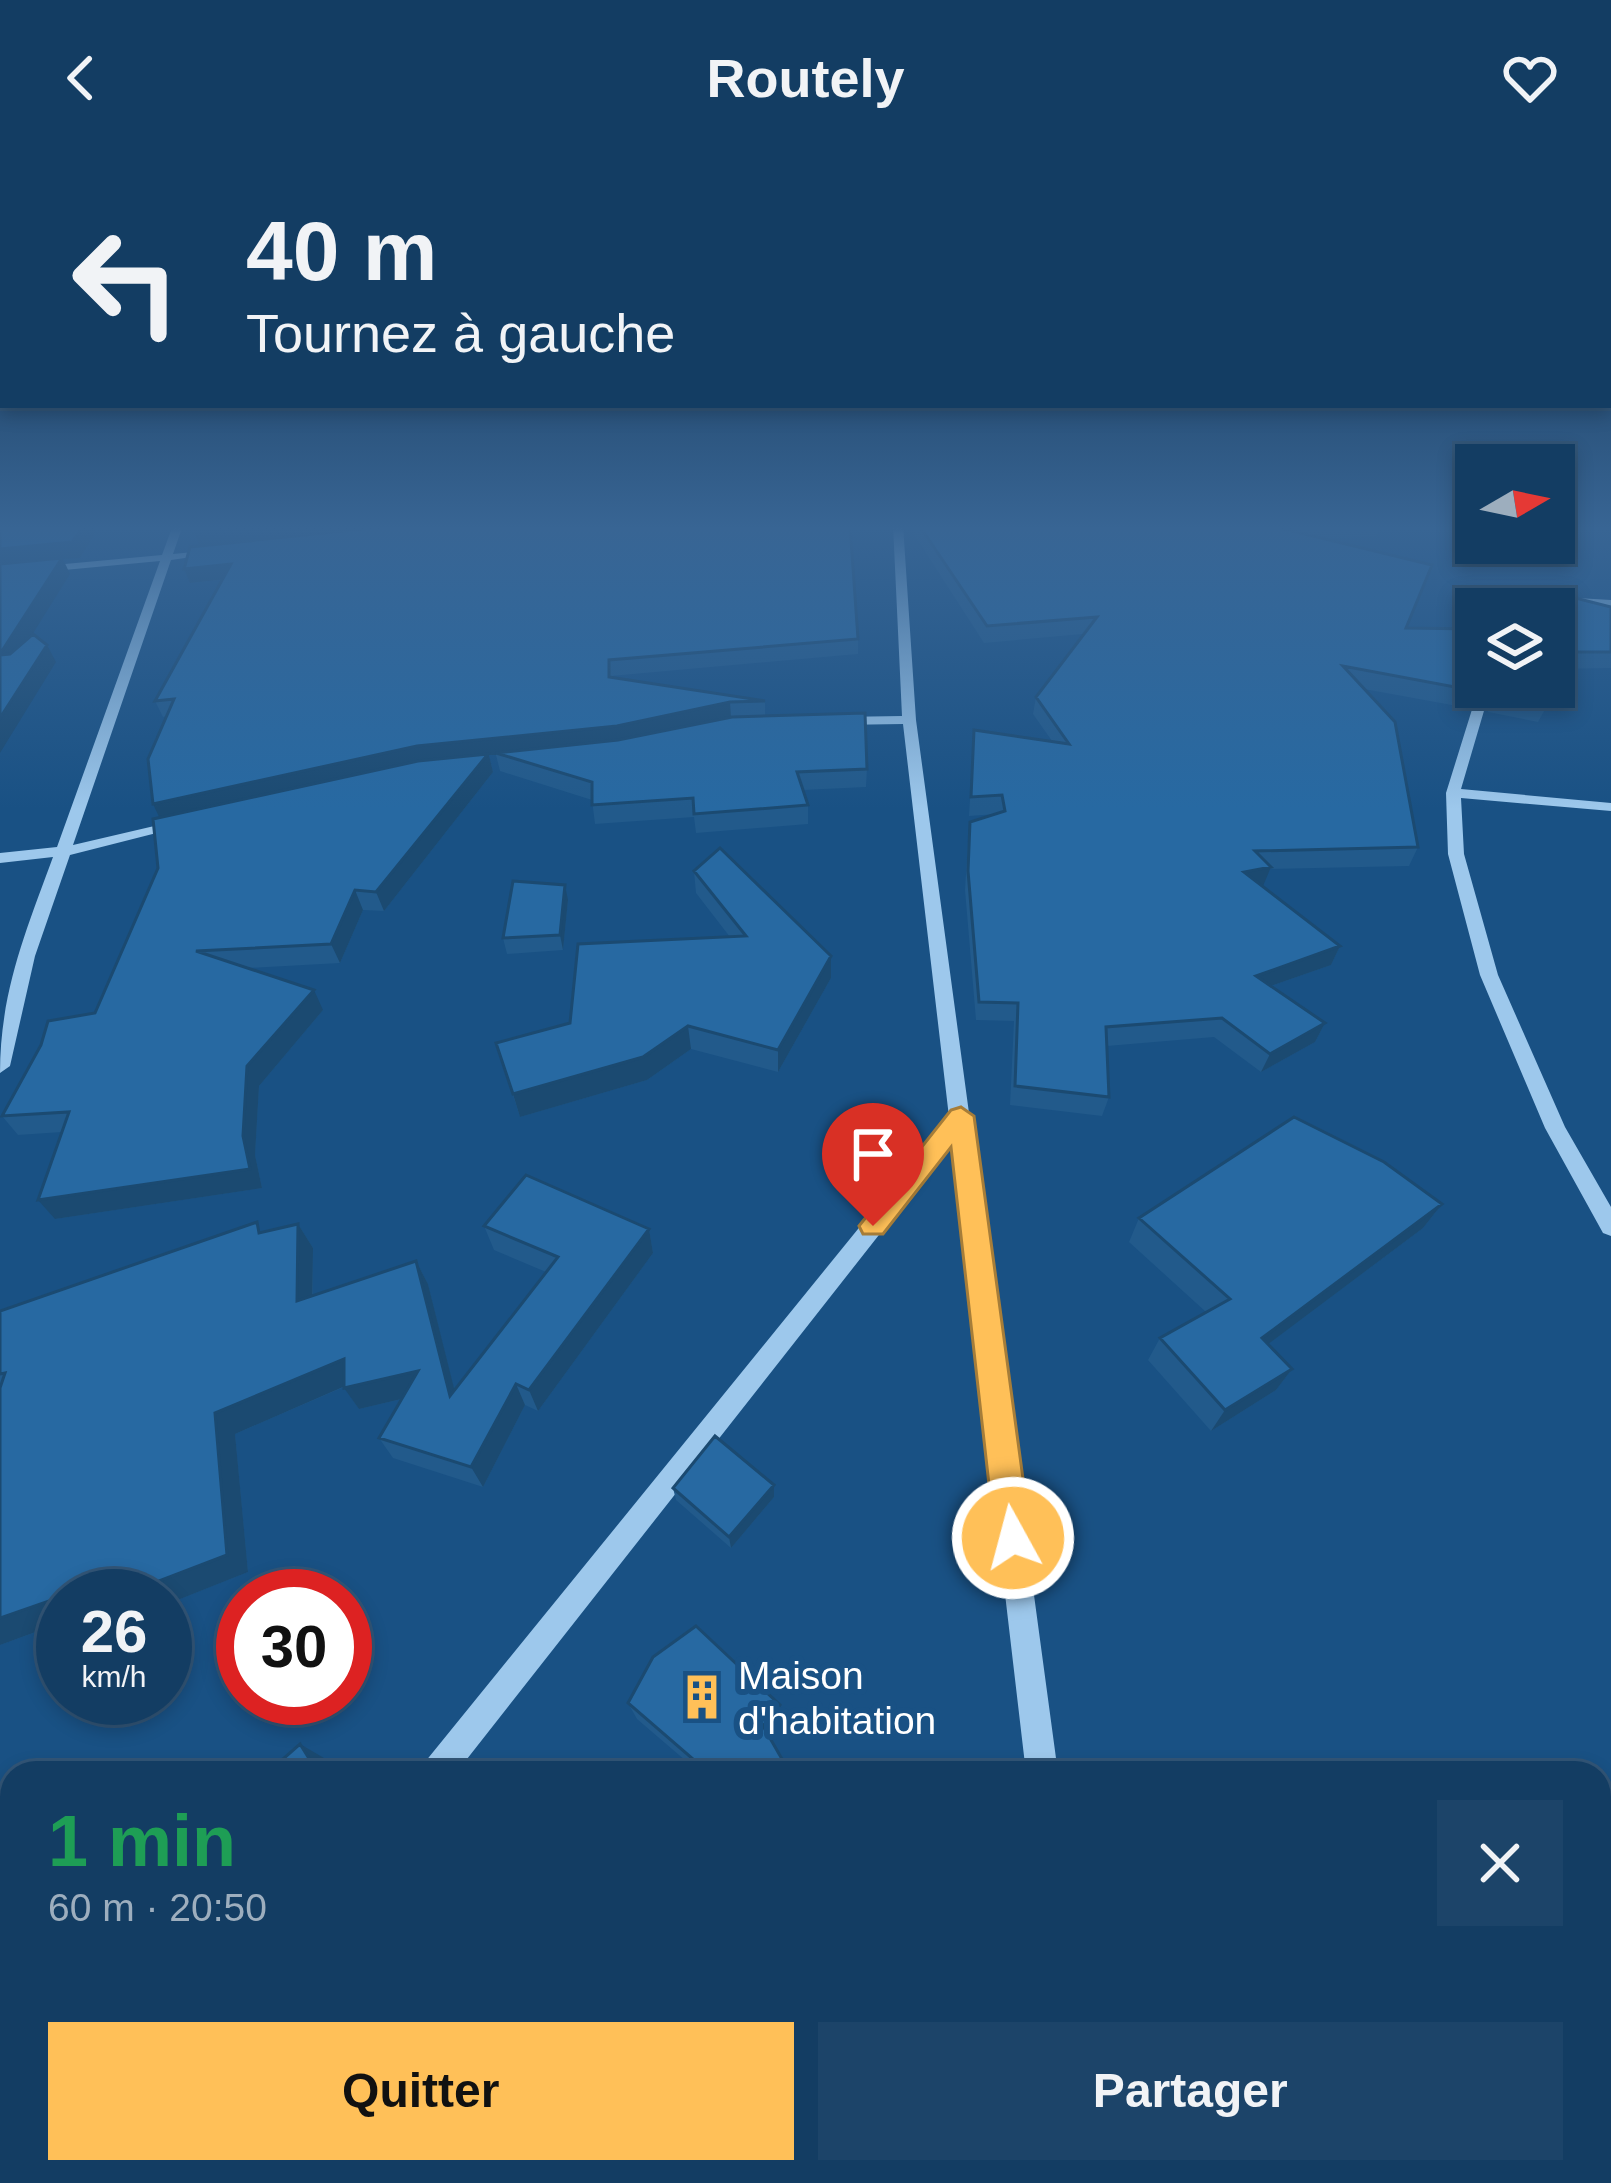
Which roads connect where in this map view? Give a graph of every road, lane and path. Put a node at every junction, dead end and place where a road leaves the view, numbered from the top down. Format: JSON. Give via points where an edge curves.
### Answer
{"nodes":[{"id":1,"x":146,"y":620,"type":"edge"},
{"id":2,"x":903,"y":620,"type":"edge"},
{"id":3,"x":1479,"y":708,"type":"edge"},
{"id":4,"x":909,"y":720,"type":"junction"},
{"id":5,"x":817,"y":722,"type":"edge"},
{"id":6,"x":1453,"y":793,"type":"junction"},
{"id":7,"x":1611,"y":807,"type":"edge"},
{"id":8,"x":201,"y":820,"type":"edge"},
{"id":9,"x":65,"y":851,"type":"junction"},
{"id":10,"x":0,"y":858,"type":"edge"},
{"id":11,"x":0,"y":1066,"type":"edge"},
{"id":12,"x":961,"y":1116,"type":"junction"},
{"id":13,"x":1611,"y":1227,"type":"edge"},
{"id":14,"x":446,"y":1761,"type":"edge"},
{"id":15,"x":1041,"y":1761,"type":"edge"}],
"edges":[{"from":1,"to":9,"type":"street"},
{"from":2,"to":4,"type":"street"},
{"from":3,"to":6,"type":"street"},
{"from":4,"to":5,"type":"street"},
{"from":4,"to":12,"type":"street"},
{"from":6,"to":7,"type":"street"},
{"from":6,"to":13,"type":"street","via":[[1456,854],[1489,975],[1555,1128]]},
{"from":8,"to":9,"type":"street"},
{"from":9,"to":10,"type":"street"},
{"from":9,"to":11,"type":"street","via":[[26,956]]},
{"from":12,"to":14,"type":"street"},
{"from":12,"to":15,"type":"street"}]}
